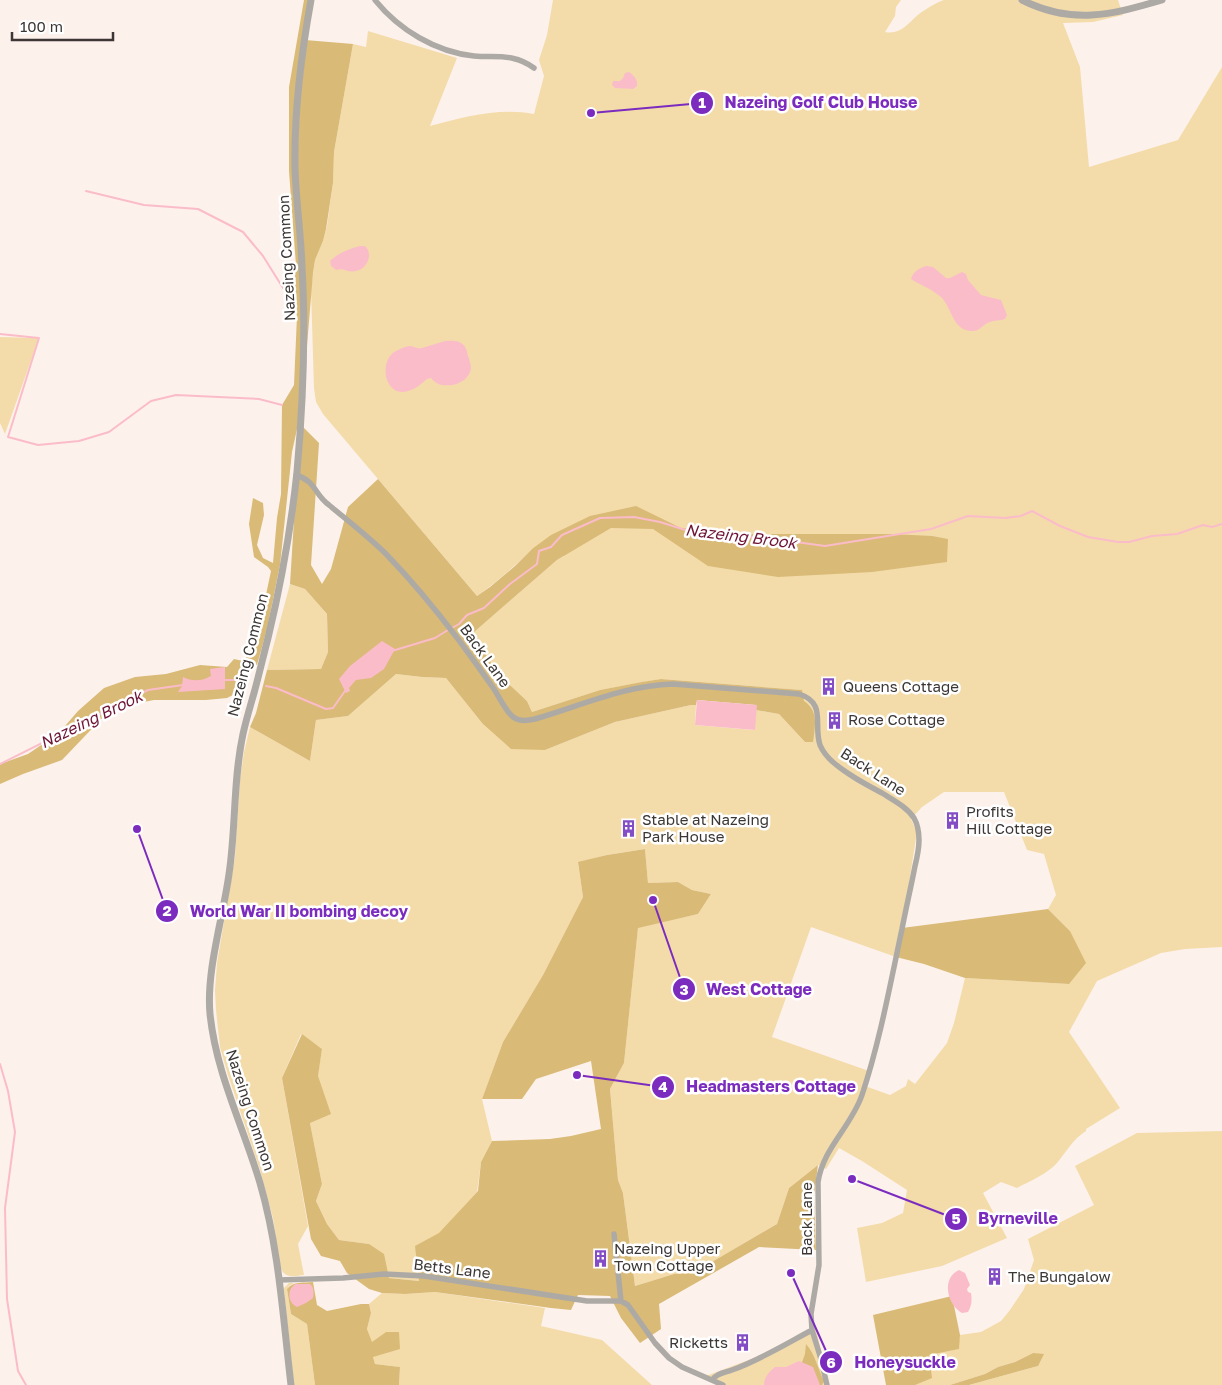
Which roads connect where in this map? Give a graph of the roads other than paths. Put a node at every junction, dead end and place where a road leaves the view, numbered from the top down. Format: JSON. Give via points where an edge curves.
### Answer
{"nodes":[{"id":1,"x":311,"y":0,"type":"edge"},
{"id":2,"x":375,"y":0,"type":"edge"},
{"id":3,"x":1022,"y":0,"type":"edge"},
{"id":4,"x":1162,"y":0,"type":"edge"},
{"id":5,"x":534,"y":68,"type":"dead end"},
{"id":6,"x":296,"y":475,"type":"junction"},
{"id":7,"x":614,"y":1234,"type":"dead end"},
{"id":8,"x":279,"y":1280,"type":"junction"},
{"id":9,"x":621,"y":1301,"type":"junction"},
{"id":10,"x":812,"y":1330,"type":"junction"},
{"id":11,"x":712,"y":1380,"type":"junction"},
{"id":12,"x":291,"y":1385,"type":"edge"},
{"id":13,"x":723,"y":1385,"type":"edge"},
{"id":14,"x":827,"y":1385,"type":"edge"}],
"edges":[{"from":1,"to":6,"type":"street","name":"Nazeing Common","via":[[296,122],[304,340]]},
{"from":2,"to":5,"type":"street","via":[[401,26],[437,46],[476,56],[517,58]]},
{"from":3,"to":4,"type":"street","via":[[1057,13],[1101,15]]},
{"from":6,"to":8,"type":"street","name":"Nazeing Common","via":[[285,557],[242,739],[232,850],[213,967],[210,1011],[215,1049],[266,1208]]},
{"from":6,"to":10,"type":"street","name":"Back Lane","via":[[308,480],[322,500],[386,554],[418,589],[482,671],[509,714],[516,719],[535,719],[654,685],[799,694],[814,703],[820,743],[832,762],[895,801],[915,819],[919,843],[879,1034],[856,1110],[820,1171],[817,1201],[819,1265],[812,1302]]},
{"from":7,"to":9,"type":"street"},
{"from":8,"to":9,"type":"street","name":"Betts Lane","via":[[384,1274],[424,1276],[572,1299]]},
{"from":8,"to":12,"type":"street","name":"Nazeing Common"},
{"from":9,"to":11,"type":"street","via":[[628,1305],[669,1358]]},
{"from":10,"to":11,"type":"street","via":[[758,1359],[716,1375]]},
{"from":10,"to":14,"type":"street","name":"Back Lane"},
{"from":11,"to":13,"type":"street"}]}
